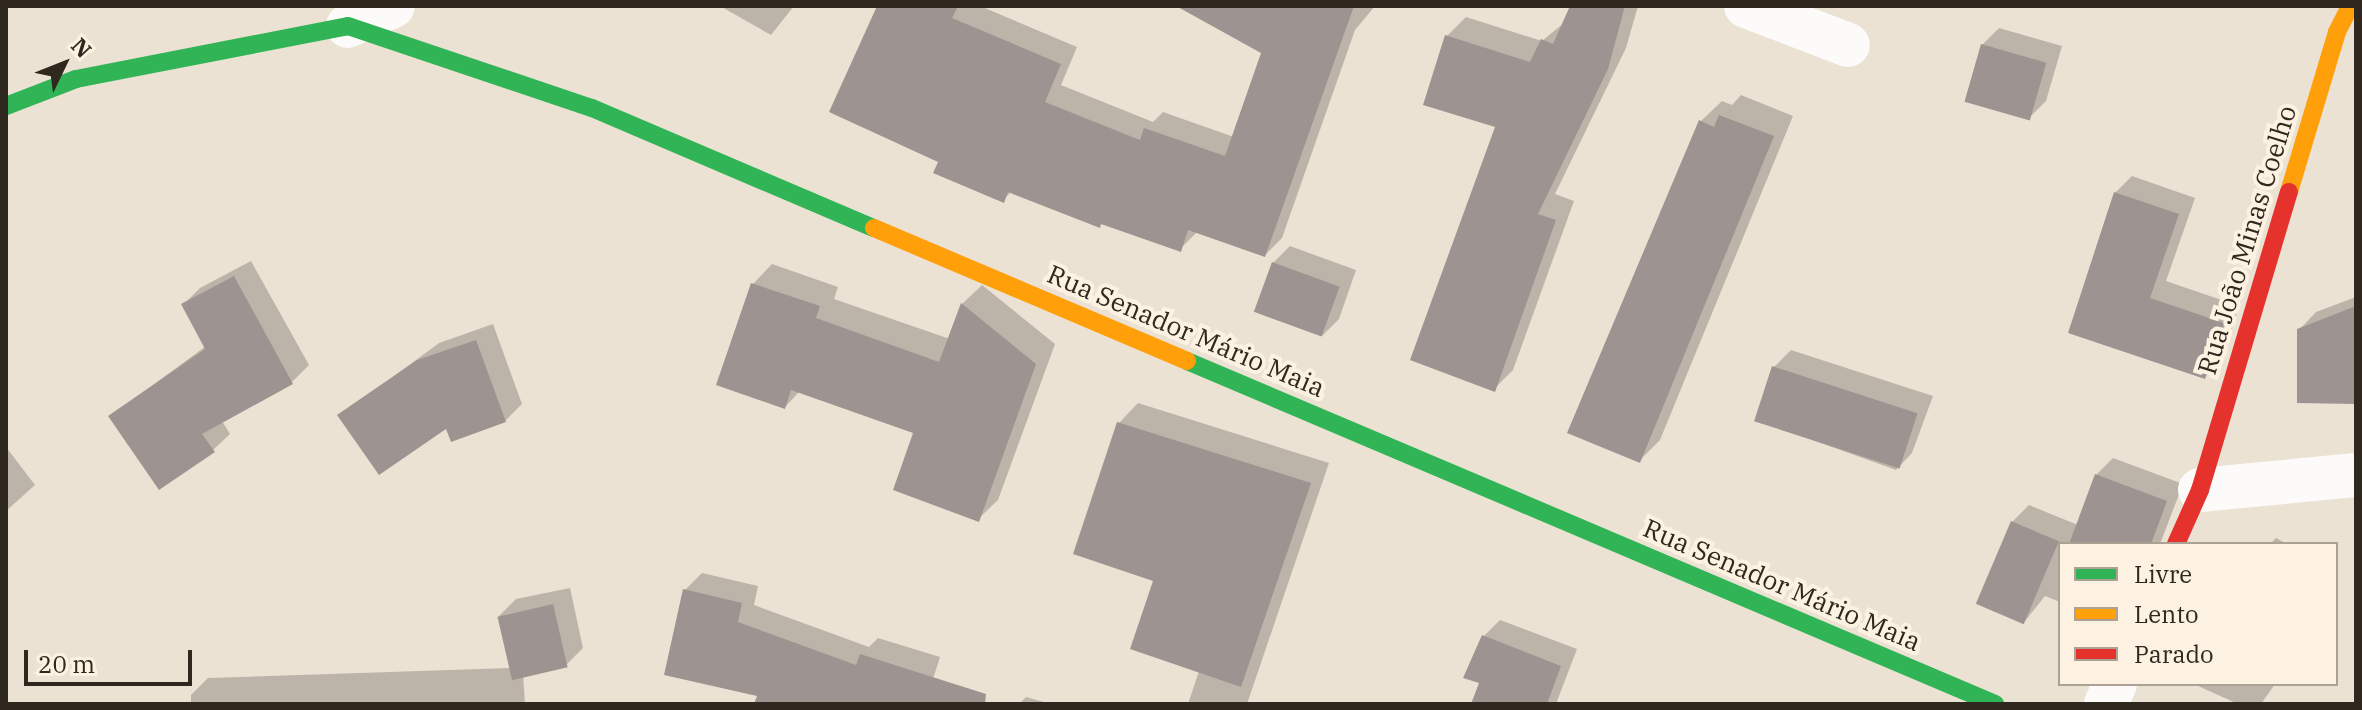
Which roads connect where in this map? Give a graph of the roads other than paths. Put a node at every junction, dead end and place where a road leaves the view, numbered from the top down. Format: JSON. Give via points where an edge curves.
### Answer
{"nodes":[{"id":1,"x":393,"y":6,"type":"edge"},
{"id":2,"x":1746,"y":6,"type":"edge"},
{"id":3,"x":2350,"y":6,"type":"edge"},
{"id":4,"x":348,"y":26,"type":"junction"},
{"id":5,"x":1848,"y":45,"type":"dead end"},
{"id":6,"x":6,"y":106,"type":"edge"},
{"id":7,"x":2356,"y":475,"type":"edge"},
{"id":8,"x":2200,"y":490,"type":"junction"},
{"id":9,"x":2177,"y":542,"type":"edge"},
{"id":10,"x":1995,"y":704,"type":"edge"}],
"edges":[{"from":1,"to":4,"type":"street"},
{"from":2,"to":5,"type":"street"},
{"from":3,"to":8,"type":"street","name":"Rua João Minas Coelho","via":[[2337,32]]},
{"from":4,"to":6,"type":"street","via":[[76,79]]},
{"from":4,"to":10,"type":"street","name":"Rua Senador Mário Maia","via":[[592,108]]},
{"from":7,"to":8,"type":"street"},
{"from":8,"to":9,"type":"street","name":"Rua João Minas Coelho"}]}
